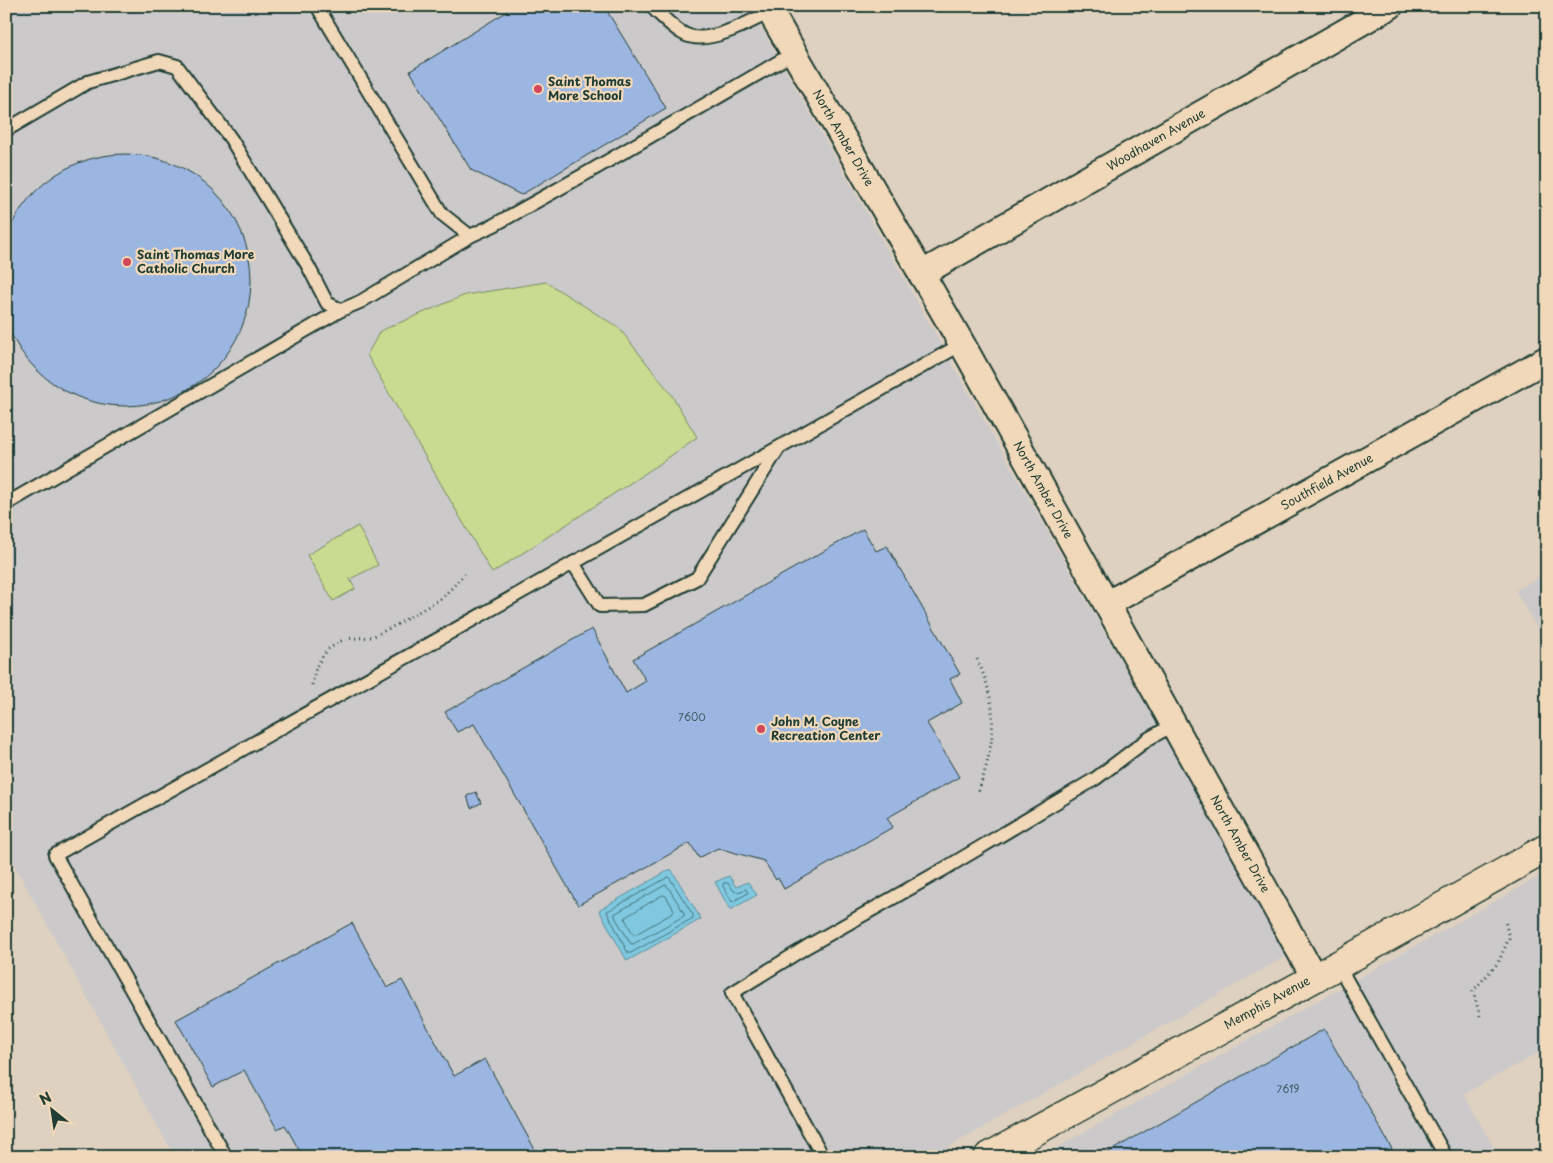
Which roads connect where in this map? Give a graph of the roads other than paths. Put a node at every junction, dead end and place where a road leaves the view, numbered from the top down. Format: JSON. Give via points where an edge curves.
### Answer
{"nodes":[{"id":1,"x":317,"y":6,"type":"edge"},
{"id":2,"x":652,"y":6,"type":"edge"},
{"id":3,"x":1390,"y":6,"type":"edge"},
{"id":4,"x":769,"y":9,"type":"edge"},
{"id":5,"x":794,"y":53,"type":"junction"},
{"id":6,"x":6,"y":130,"type":"edge"},
{"id":7,"x":470,"y":236,"type":"junction"},
{"id":8,"x":922,"y":274,"type":"junction"},
{"id":9,"x":341,"y":310,"type":"junction"},
{"id":10,"x":962,"y":344,"type":"junction"},
{"id":11,"x":1547,"y":359,"type":"edge"},
{"id":12,"x":779,"y":447,"type":"junction"},
{"id":13,"x":6,"y":504,"type":"edge"},
{"id":14,"x":573,"y":563,"type":"junction"},
{"id":15,"x":1107,"y":604,"type":"junction"},
{"id":16,"x":1173,"y":725,"type":"junction"},
{"id":17,"x":1547,"y":848,"type":"edge"},
{"id":18,"x":1326,"y":971,"type":"junction"},
{"id":19,"x":226,"y":1157,"type":"edge"},
{"id":20,"x":824,"y":1157,"type":"edge"},
{"id":21,"x":988,"y":1157,"type":"edge"},
{"id":22,"x":1446,"y":1157,"type":"edge"}],
"edges":[{"from":1,"to":7,"type":"lane","via":[[442,214]]},
{"from":2,"to":4,"type":"lane","via":[[688,36],[704,37],[735,29]]},
{"from":3,"to":8,"type":"street","name":"Woodhaven Avenue"},
{"from":4,"to":5,"type":"street","name":"North Amber Drive"},
{"from":5,"to":7,"type":"lane","via":[[587,173]]},
{"from":5,"to":8,"type":"street","name":"North Amber Drive"},
{"from":6,"to":9,"type":"lane","via":[[88,82],[159,61],[177,66],[231,139],[327,303]]},
{"from":7,"to":9,"type":"lane","via":[[360,302]]},
{"from":8,"to":10,"type":"street","name":"North Amber Drive"},
{"from":9,"to":13,"type":"lane"},
{"from":10,"to":12,"type":"lane"},
{"from":10,"to":15,"type":"street","name":"North Amber Drive"},
{"from":11,"to":15,"type":"street","name":"Southfield Avenue"},
{"from":12,"to":14,"type":"lane"},
{"from":12,"to":14,"type":"lane","via":[[697,578],[644,605],[600,606]]},
{"from":14,"to":19,"type":"lane","via":[[55,855]]},
{"from":15,"to":16,"type":"street","name":"North Amber Drive"},
{"from":16,"to":18,"type":"street","name":"North Amber Drive"},
{"from":16,"to":20,"type":"lane","via":[[1148,739],[1095,779],[732,993]]},
{"from":17,"to":18,"type":"main road","name":"Memphis Avenue"},
{"from":18,"to":21,"type":"main road","name":"Memphis Avenue"},
{"from":18,"to":22,"type":"lane"}]}
